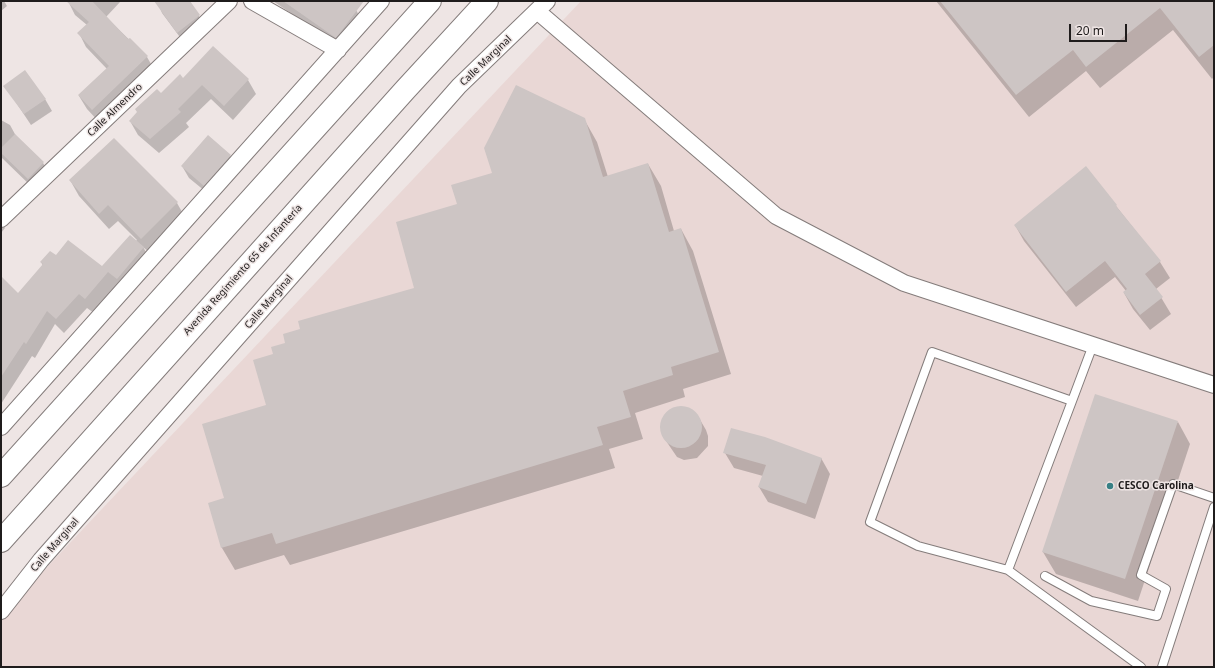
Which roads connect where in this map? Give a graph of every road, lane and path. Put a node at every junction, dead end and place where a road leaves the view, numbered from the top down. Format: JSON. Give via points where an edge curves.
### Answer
{"nodes":[{"id":1,"x":228,"y":1,"type":"edge"},
{"id":2,"x":252,"y":1,"type":"edge"},
{"id":3,"x":381,"y":1,"type":"edge"},
{"id":4,"x":430,"y":1,"type":"edge"},
{"id":5,"x":487,"y":1,"type":"edge"},
{"id":6,"x":542,"y":6,"type":"edge"},
{"id":7,"x":338,"y":50,"type":"junction"},
{"id":8,"x":1,"y":219,"type":"edge"},
{"id":9,"x":1093,"y":345,"type":"junction"},
{"id":10,"x":1214,"y":385,"type":"edge"},
{"id":11,"x":1072,"y":401,"type":"junction"},
{"id":12,"x":1,"y":427,"type":"edge"},
{"id":13,"x":1,"y":476,"type":"edge"},
{"id":14,"x":1214,"y":498,"type":"edge"},
{"id":15,"x":1214,"y":507,"type":"edge"},
{"id":16,"x":1,"y":541,"type":"edge"},
{"id":17,"x":1008,"y":570,"type":"junction"},
{"id":18,"x":1045,"y":576,"type":"dead end"},
{"id":19,"x":1,"y":611,"type":"edge"},
{"id":20,"x":1141,"y":667,"type":"edge"},
{"id":21,"x":1162,"y":667,"type":"edge"}],
"edges":[{"from":1,"to":8,"type":"street","name":"Calle Almendro"},
{"from":2,"to":7,"type":"street"},
{"from":3,"to":7,"type":"street"},
{"from":4,"to":13,"type":"main road"},
{"from":5,"to":16,"type":"main road","name":"Avenida Regimiento 65 de Infantería"},
{"from":6,"to":9,"type":"street","via":[[776,216],[904,283]]},
{"from":6,"to":19,"type":"street","name":"Calle Marginal","via":[[459,86],[41,560]]},
{"from":7,"to":12,"type":"street"},
{"from":9,"to":10,"type":"street"},
{"from":9,"to":11,"type":"lane"},
{"from":11,"to":17,"type":"lane"},
{"from":11,"to":17,"type":"lane","via":[[932,352],[870,522],[918,546]]},
{"from":14,"to":18,"type":"lane","via":[[1173,484],[1141,575],[1166,589],[1157,616],[1091,601]]},
{"from":15,"to":21,"type":"lane"},
{"from":17,"to":20,"type":"lane"}]}
